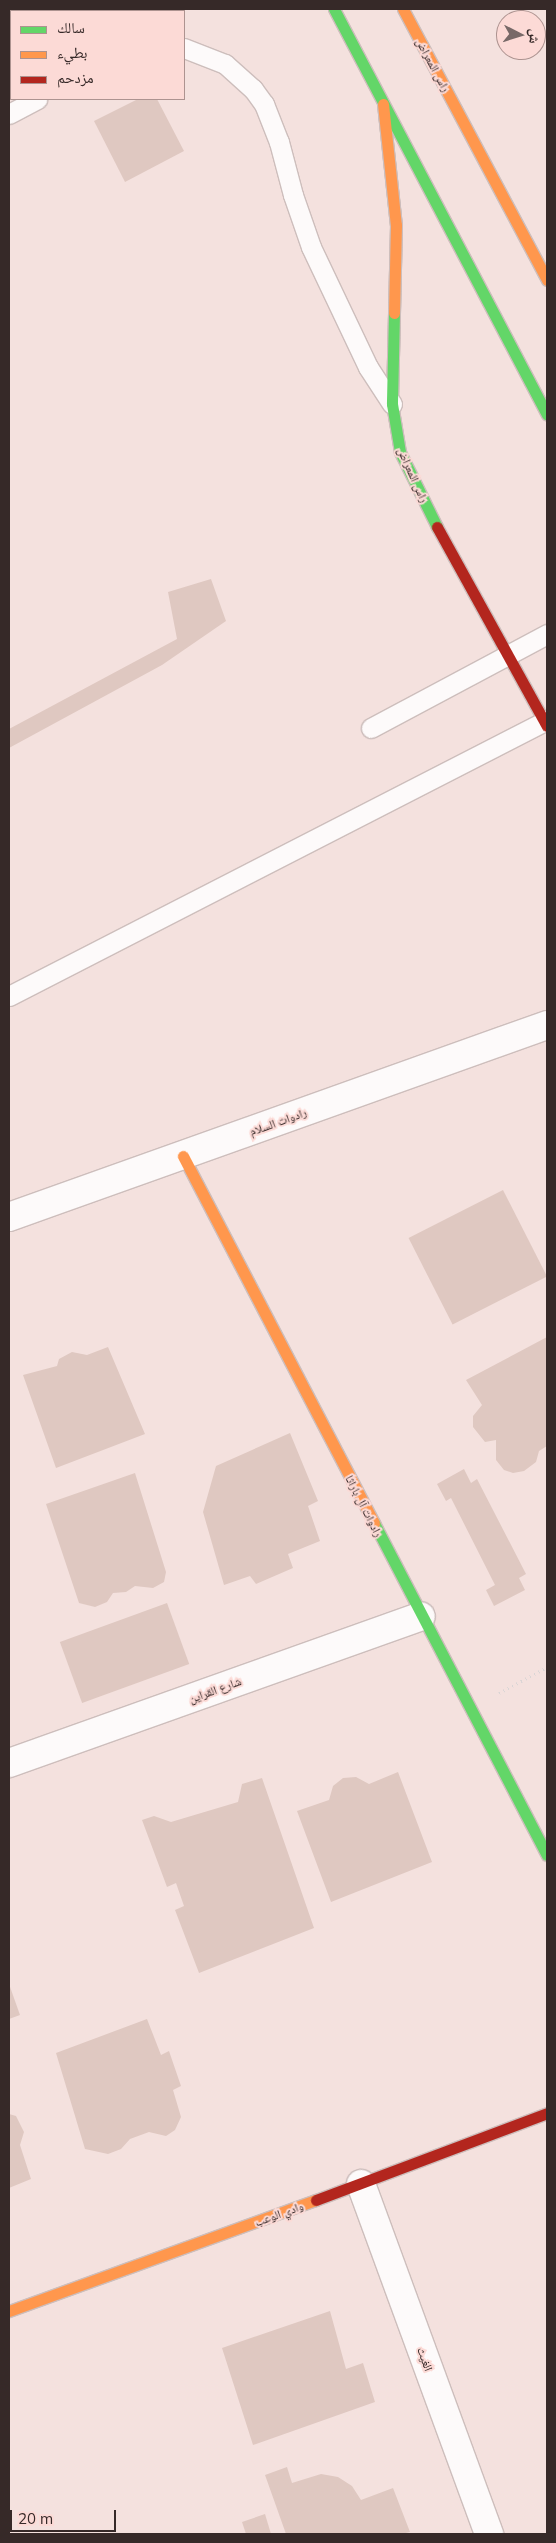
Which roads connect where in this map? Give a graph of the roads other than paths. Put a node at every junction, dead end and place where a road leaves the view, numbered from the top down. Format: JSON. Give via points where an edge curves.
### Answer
{"nodes":[{"id":1,"x":334,"y":9,"type":"edge"},
{"id":2,"x":403,"y":9,"type":"edge"},
{"id":3,"x":185,"y":48,"type":"edge"},
{"id":4,"x":35,"y":100,"type":"edge"},
{"id":5,"x":383,"y":104,"type":"junction"},
{"id":6,"x":9,"y":114,"type":"edge"},
{"id":7,"x":547,"y":280,"type":"edge"},
{"id":8,"x":392,"y":404,"type":"junction"},
{"id":9,"x":547,"y":414,"type":"edge"},
{"id":10,"x":547,"y":634,"type":"edge"},
{"id":11,"x":510,"y":653,"type":"junction"},
{"id":12,"x":546,"y":723,"type":"edge"},
{"id":13,"x":371,"y":728,"type":"dead end"},
{"id":14,"x":9,"y":996,"type":"edge"},
{"id":15,"x":547,"y":1025,"type":"edge"},
{"id":16,"x":183,"y":1156,"type":"junction"},
{"id":17,"x":9,"y":1217,"type":"edge"},
{"id":18,"x":421,"y":1616,"type":"junction"},
{"id":19,"x":9,"y":1763,"type":"edge"},
{"id":20,"x":547,"y":1855,"type":"edge"},
{"id":21,"x":547,"y":2113,"type":"edge"},
{"id":22,"x":361,"y":2184,"type":"junction"},
{"id":23,"x":9,"y":2311,"type":"edge"},
{"id":24,"x":489,"y":2534,"type":"edge"}],
"edges":[{"from":1,"to":5,"type":"street","name":"راس المعراض"},
{"from":2,"to":7,"type":"street","name":"راس المعراض"},
{"from":3,"to":8,"type":"lane","via":[[225,64],[253,89],[264,104],[311,247],[368,366]]},
{"from":4,"to":6,"type":"lane"},
{"from":5,"to":8,"type":"street","name":"راس المعراض","via":[[396,225]]},
{"from":5,"to":9,"type":"street","name":"راس المعراض"},
{"from":8,"to":11,"type":"street","name":"راس المعراض","via":[[400,452],[420,495]]},
{"from":10,"to":11,"type":"lane"},
{"from":11,"to":12,"type":"street","name":"راس المعراض"},
{"from":11,"to":13,"type":"lane"},
{"from":12,"to":14,"type":"lane"},
{"from":15,"to":16,"type":"street","name":"رادوات السلام"},
{"from":16,"to":17,"type":"street","name":"رادوات السلام"},
{"from":16,"to":18,"type":"street","name":"رادوات آل باراثا"},
{"from":18,"to":19,"type":"street","name":"شارع القراين"},
{"from":18,"to":20,"type":"street","name":"رادوات آل باراثا"},
{"from":21,"to":22,"type":"street","name":"وادي الوعب"},
{"from":22,"to":23,"type":"street","name":"وادي الوعب"},
{"from":22,"to":24,"type":"street","name":"الغيث"}]}
